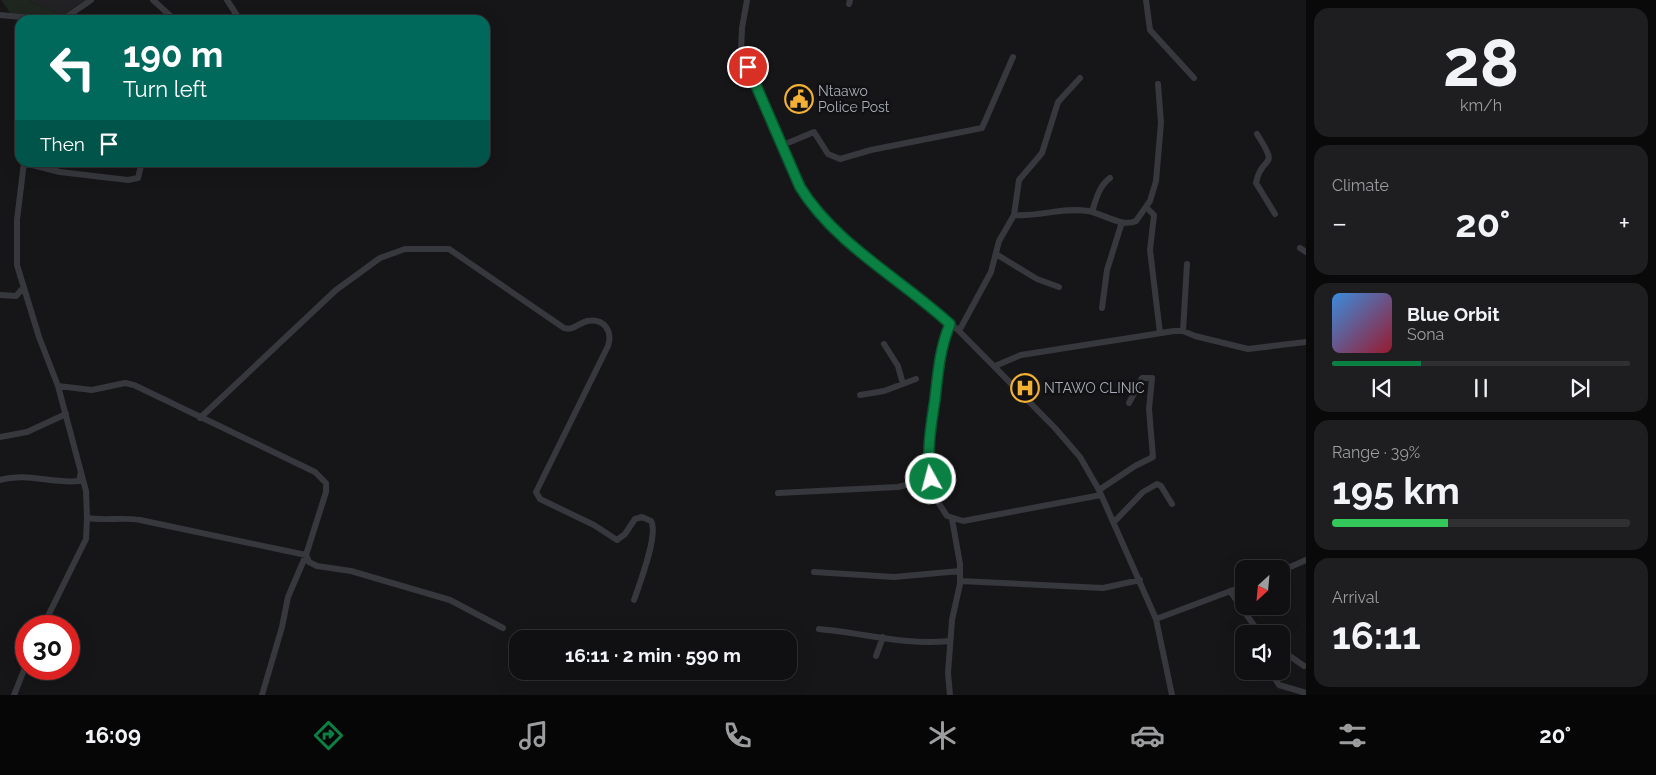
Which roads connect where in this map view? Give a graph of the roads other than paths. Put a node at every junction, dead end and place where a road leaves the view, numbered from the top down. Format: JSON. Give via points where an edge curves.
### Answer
{"nodes":[{"id":1,"x":91,"y":0,"type":"edge"},
{"id":2,"x":153,"y":0,"type":"edge"},
{"id":3,"x":227,"y":0,"type":"edge"},
{"id":4,"x":746,"y":0,"type":"edge"},
{"id":5,"x":1146,"y":0,"type":"edge"},
{"id":6,"x":0,"y":14,"type":"edge"},
{"id":7,"x":69,"y":15,"type":"edge"},
{"id":8,"x":170,"y":15,"type":"edge"},
{"id":9,"x":237,"y":15,"type":"edge"},
{"id":10,"x":15,"y":16,"type":"edge"},
{"id":11,"x":1012,"y":57,"type":"dead end"},
{"id":12,"x":1080,"y":78,"type":"dead end"},
{"id":13,"x":1194,"y":78,"type":"dead end"},
{"id":14,"x":1158,"y":84,"type":"dead end"},
{"id":15,"x":1257,"y":134,"type":"dead end"},
{"id":16,"x":783,"y":145,"type":"junction"},
{"id":17,"x":24,"y":167,"type":"edge"},
{"id":18,"x":40,"y":167,"type":"edge"},
{"id":19,"x":141,"y":167,"type":"edge"},
{"id":20,"x":1110,"y":178,"type":"dead end"},
{"id":21,"x":1146,"y":207,"type":"junction"},
{"id":22,"x":1092,"y":212,"type":"junction"},
{"id":23,"x":1275,"y":214,"type":"dead end"},
{"id":24,"x":1014,"y":215,"type":"junction"},
{"id":25,"x":1122,"y":222,"type":"junction"},
{"id":26,"x":996,"y":254,"type":"junction"},
{"id":27,"x":1187,"y":264,"type":"dead end"},
{"id":28,"x":1059,"y":287,"type":"dead end"},
{"id":29,"x":23,"y":288,"type":"junction"},
{"id":30,"x":0,"y":295,"type":"edge"},
{"id":31,"x":1102,"y":308,"type":"dead end"},
{"id":32,"x":950,"y":324,"type":"junction"},
{"id":33,"x":959,"y":331,"type":"junction"},
{"id":34,"x":1183,"y":331,"type":"junction"},
{"id":35,"x":1160,"y":333,"type":"junction"},
{"id":36,"x":1306,"y":342,"type":"edge"},
{"id":37,"x":884,"y":344,"type":"dead end"},
{"id":38,"x":995,"y":366,"type":"junction"},
{"id":39,"x":916,"y":379,"type":"dead end"},
{"id":40,"x":903,"y":384,"type":"junction"},
{"id":41,"x":58,"y":386,"type":"junction"},
{"id":42,"x":860,"y":395,"type":"dead end"},
{"id":43,"x":1129,"y":403,"type":"dead end"},
{"id":44,"x":66,"y":414,"type":"junction"},
{"id":45,"x":200,"y":418,"type":"junction"},
{"id":46,"x":0,"y":437,"type":"edge"},
{"id":47,"x":81,"y":471,"type":"junction"},
{"id":48,"x":931,"y":479,"type":"junction"},
{"id":49,"x":0,"y":480,"type":"edge"},
{"id":50,"x":1100,"y":492,"type":"junction"},
{"id":51,"x":778,"y":493,"type":"dead end"},
{"id":52,"x":1172,"y":504,"type":"dead end"},
{"id":53,"x":88,"y":518,"type":"junction"},
{"id":54,"x":952,"y":519,"type":"junction"},
{"id":55,"x":1114,"y":522,"type":"junction"},
{"id":56,"x":306,"y":555,"type":"junction"},
{"id":57,"x":1306,"y":560,"type":"edge"},
{"id":58,"x":1290,"y":568,"type":"edge"},
{"id":59,"x":960,"y":571,"type":"junction"},
{"id":60,"x":814,"y":572,"type":"dead end"},
{"id":61,"x":1140,"y":580,"type":"junction"},
{"id":62,"x":960,"y":581,"type":"junction"},
{"id":63,"x":1235,"y":589,"type":"edge"},
{"id":64,"x":1230,"y":591,"type":"junction"},
{"id":65,"x":634,"y":600,"type":"dead end"},
{"id":66,"x":48,"y":615,"type":"edge"},
{"id":67,"x":1156,"y":619,"type":"junction"},
{"id":68,"x":1254,"y":625,"type":"edge"},
{"id":69,"x":503,"y":628,"type":"dead end"},
{"id":70,"x":819,"y":629,"type":"dead end"},
{"id":71,"x":882,"y":637,"type":"junction"},
{"id":72,"x":950,"y":641,"type":"junction"},
{"id":73,"x":876,"y":656,"type":"dead end"},
{"id":74,"x":1290,"y":656,"type":"edge"},
{"id":75,"x":1304,"y":666,"type":"dead end"},
{"id":76,"x":20,"y":680,"type":"edge"},
{"id":77,"x":1276,"y":680,"type":"edge"},
{"id":78,"x":1306,"y":693,"type":"edge"},
{"id":79,"x":14,"y":695,"type":"edge"},
{"id":80,"x":262,"y":695,"type":"edge"},
{"id":81,"x":950,"y":695,"type":"edge"},
{"id":82,"x":1172,"y":695,"type":"edge"}],
"edges":[{"from":1,"to":7,"type":"street"},
{"from":2,"to":8,"type":"street"},
{"from":3,"to":9,"type":"street"},
{"from":4,"to":16,"type":"street","via":[[742,51]]},
{"from":5,"to":13,"type":"street","via":[[1150,30]]},
{"from":6,"to":10,"type":"street"},
{"from":11,"to":16,"type":"street","via":[[986,122],[978,130],[840,158],[828,154],[814,132]]},
{"from":12,"to":24,"type":"street","via":[[1058,102],[1042,153],[1019,180]]},
{"from":14,"to":21,"type":"street","via":[[1161,123],[1156,181]]},
{"from":15,"to":23,"type":"street","via":[[1270,158],[1256,183]]},
{"from":16,"to":32,"type":"street","via":[[800,187],[821,217]]},
{"from":17,"to":29,"type":"street","via":[[17,220],[17,265]]},
{"from":18,"to":19,"type":"street","via":[[128,180],[138,178]]},
{"from":20,"to":22,"type":"street","via":[[1098,193]]},
{"from":21,"to":25,"type":"street","via":[[1136,221]]},
{"from":21,"to":35,"type":"street","via":[[1154,215],[1150,250]]},
{"from":22,"to":24,"type":"street","via":[[1074,210]]},
{"from":22,"to":25,"type":"street"},
{"from":24,"to":26,"type":"street"},
{"from":25,"to":31,"type":"street","via":[[1107,270]]},
{"from":26,"to":28,"type":"street","via":[[1037,279]]},
{"from":26,"to":33,"type":"street","via":[[991,272]]},
{"from":27,"to":34,"type":"street"},
{"from":29,"to":30,"type":"street","via":[[16,296]]},
{"from":29,"to":41,"type":"street"},
{"from":32,"to":33,"type":"street"},
{"from":32,"to":48,"type":"street","via":[[939,361],[930,431],[928,462]]},
{"from":33,"to":38,"type":"street"},
{"from":34,"to":35,"type":"street"},
{"from":34,"to":36,"type":"street","via":[[1248,349]]},
{"from":35,"to":38,"type":"street","via":[[1021,355]]},
{"from":37,"to":40,"type":"street","via":[[898,366]]},
{"from":38,"to":50,"type":"street","via":[[1080,457]]},
{"from":39,"to":40,"type":"street"},
{"from":40,"to":42,"type":"street"},
{"from":41,"to":44,"type":"street"},
{"from":41,"to":45,"type":"street","via":[[92,390],[134,385]]},
{"from":43,"to":50,"type":"street","via":[[1142,378],[1152,378],[1149,409],[1153,458],[1135,466]]},
{"from":44,"to":46,"type":"street","via":[[26,432]]},
{"from":44,"to":47,"type":"street"},
{"from":45,"to":56,"type":"street","via":[[315,472],[326,483]]},
{"from":45,"to":65,"type":"street","via":[[336,290],[380,258],[405,249],[449,250],[564,328],[595,321],[610,331],[608,346],[536,492],[540,499],[594,524],[617,540],[635,519],[642,517],[651,521],[653,534]]},
{"from":47,"to":49,"type":"street","via":[[79,480],[67,482],[20,476]]},
{"from":47,"to":53,"type":"street"},
{"from":48,"to":51,"type":"street","via":[[898,487]]},
{"from":48,"to":54,"type":"street","via":[[938,502]]},
{"from":50,"to":54,"type":"street","via":[[963,520]]},
{"from":50,"to":55,"type":"street"},
{"from":52,"to":55,"type":"street","via":[[1157,484],[1143,492]]},
{"from":53,"to":56,"type":"street","via":[[140,520]]},
{"from":53,"to":66,"type":"street","via":[[86,539]]},
{"from":54,"to":59,"type":"street"},
{"from":55,"to":61,"type":"street"},
{"from":56,"to":69,"type":"street","via":[[309,562],[317,566],[352,571],[450,600]]},
{"from":56,"to":80,"type":"street","via":[[288,597]]},
{"from":57,"to":58,"type":"street"},
{"from":59,"to":60,"type":"street","via":[[894,577]]},
{"from":59,"to":62,"type":"street"},
{"from":61,"to":62,"type":"street","via":[[1103,588]]},
{"from":61,"to":67,"type":"street"},
{"from":62,"to":72,"type":"street"},
{"from":63,"to":64,"type":"street"},
{"from":64,"to":67,"type":"street"},
{"from":64,"to":68,"type":"street"},
{"from":67,"to":82,"type":"street"},
{"from":70,"to":71,"type":"street"},
{"from":71,"to":72,"type":"street","via":[[916,643]]},
{"from":71,"to":73,"type":"street"},
{"from":72,"to":81,"type":"street"},
{"from":74,"to":75,"type":"street"},
{"from":76,"to":79,"type":"street"},
{"from":77,"to":78,"type":"street","via":[[1280,685]]}]}
